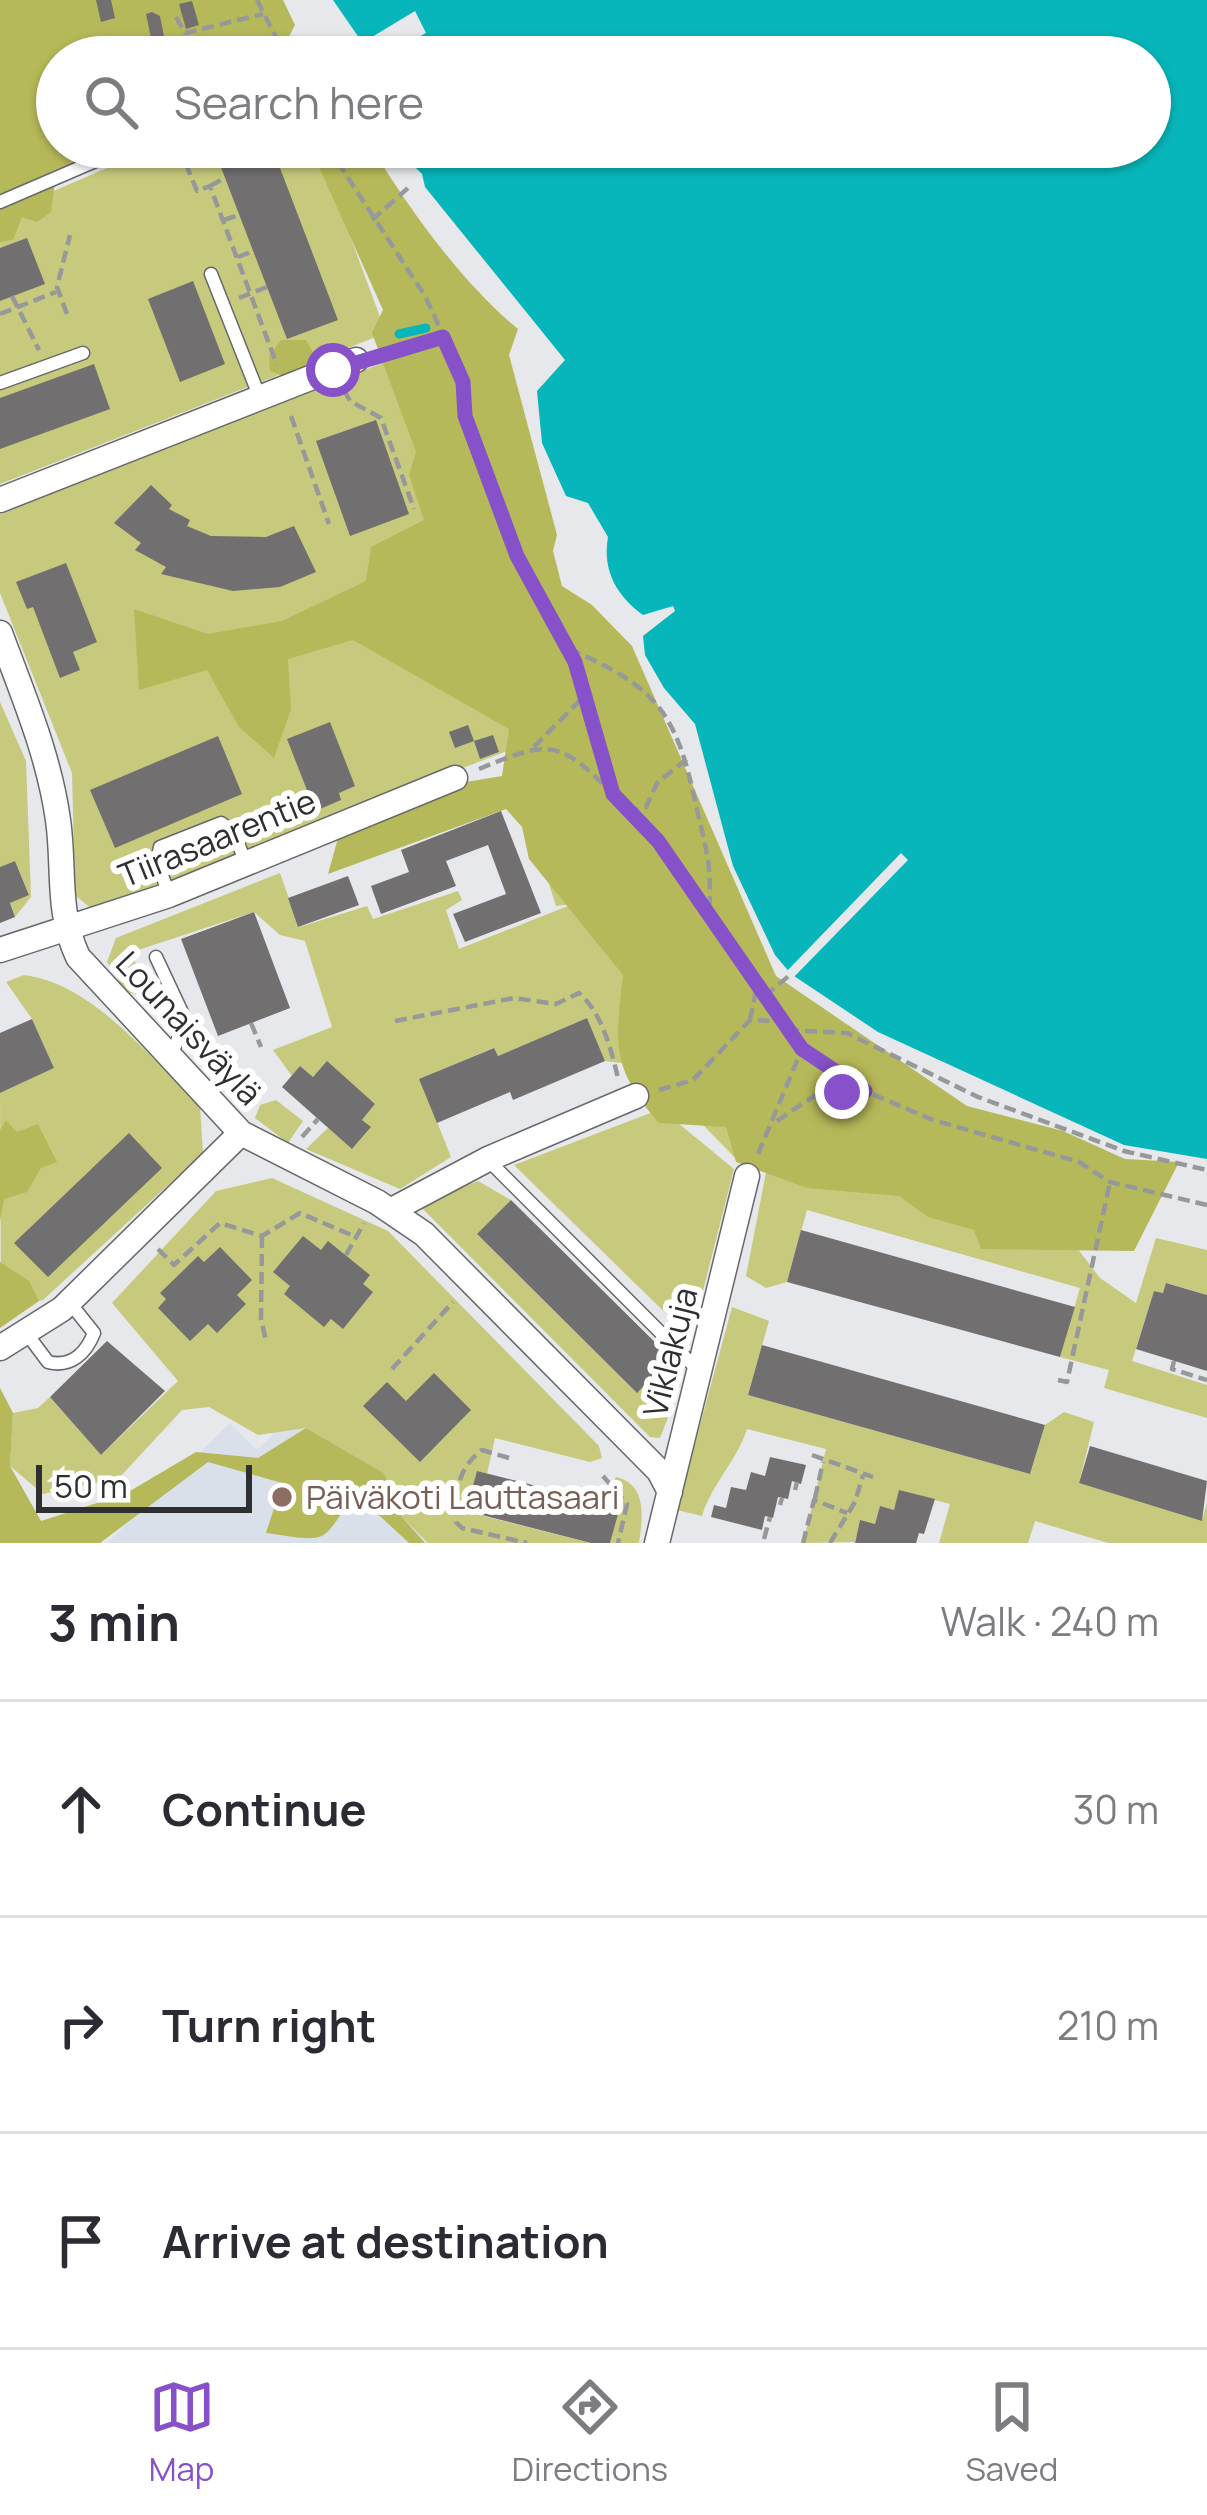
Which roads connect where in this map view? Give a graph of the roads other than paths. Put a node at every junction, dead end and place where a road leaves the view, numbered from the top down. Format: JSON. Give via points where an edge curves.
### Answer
{"nodes":[{"id":1,"x":79,"y":168,"type":"edge"},
{"id":2,"x":0,"y":202,"type":"edge"},
{"id":3,"x":211,"y":274,"type":"dead end"},
{"id":4,"x":82,"y":353,"type":"dead end"},
{"id":5,"x":345,"y":365,"type":"road end"},
{"id":6,"x":0,"y":382,"type":"edge"},
{"id":7,"x":271,"y":395,"type":"junction"},
{"id":8,"x":0,"y":500,"type":"edge"},
{"id":9,"x":0,"y":633,"type":"edge"},
{"id":10,"x":455,"y":778,"type":"road end"},
{"id":11,"x":246,"y":864,"type":"junction"},
{"id":12,"x":169,"y":895,"type":"junction"},
{"id":13,"x":65,"y":929,"type":"junction"},
{"id":14,"x":0,"y":950,"type":"edge"},
{"id":15,"x":156,"y":957,"type":"dead end"},
{"id":16,"x":171,"y":1055,"type":"junction"},
{"id":17,"x":630,"y":1098,"type":"road end"},
{"id":18,"x":241,"y":1133,"type":"junction"},
{"id":19,"x":488,"y":1159,"type":"junction"},
{"id":20,"x":747,"y":1176,"type":"road end"},
{"id":21,"x":390,"y":1211,"type":"junction"},
{"id":22,"x":69,"y":1302,"type":"junction"},
{"id":23,"x":27,"y":1334,"type":"junction"},
{"id":24,"x":0,"y":1348,"type":"edge"},
{"id":25,"x":699,"y":1371,"type":"junction"},
{"id":26,"x":670,"y":1492,"type":"junction"},
{"id":27,"x":657,"y":1543,"type":"edge"}],
"edges":[{"from":1,"to":2,"type":"lane"},
{"from":3,"to":7,"type":"lane"},
{"from":4,"to":6,"type":"lane"},
{"from":5,"to":7,"type":"street"},
{"from":7,"to":8,"type":"street"},
{"from":9,"to":13,"type":"street","via":[[46,754]]},
{"from":10,"to":11,"type":"street","name":"Tiirasaarentie"},
{"from":11,"to":12,"type":"street","name":"Tiirasaarentie"},
{"from":11,"to":12,"type":"lane","via":[[233,831],[221,823],[160,847]]},
{"from":12,"to":13,"type":"street","name":"Tiirasaarentie"},
{"from":13,"to":14,"type":"street","name":"Tiirasaarentie"},
{"from":13,"to":16,"type":"street","name":"Lounaisväylä","via":[[78,957]]},
{"from":15,"to":16,"type":"lane","via":[[186,1021]]},
{"from":16,"to":18,"type":"street","name":"Lounaisväylä"},
{"from":17,"to":19,"type":"street"},
{"from":18,"to":21,"type":"street","name":"Lounaisväylä"},
{"from":18,"to":22,"type":"street"},
{"from":19,"to":21,"type":"street"},
{"from":19,"to":25,"type":"lane"},
{"from":20,"to":25,"type":"street","name":"Viklakuja"},
{"from":21,"to":26,"type":"street","name":"Lounaisväylä","via":[[473,1281]]},
{"from":22,"to":23,"type":"street"},
{"from":22,"to":23,"type":"lane","via":[[94,1333],[82,1354],[48,1362]]},
{"from":23,"to":24,"type":"street"},
{"from":25,"to":26,"type":"street","name":"Viklakuja"},
{"from":26,"to":27,"type":"street","name":"Viklakuja"}]}
